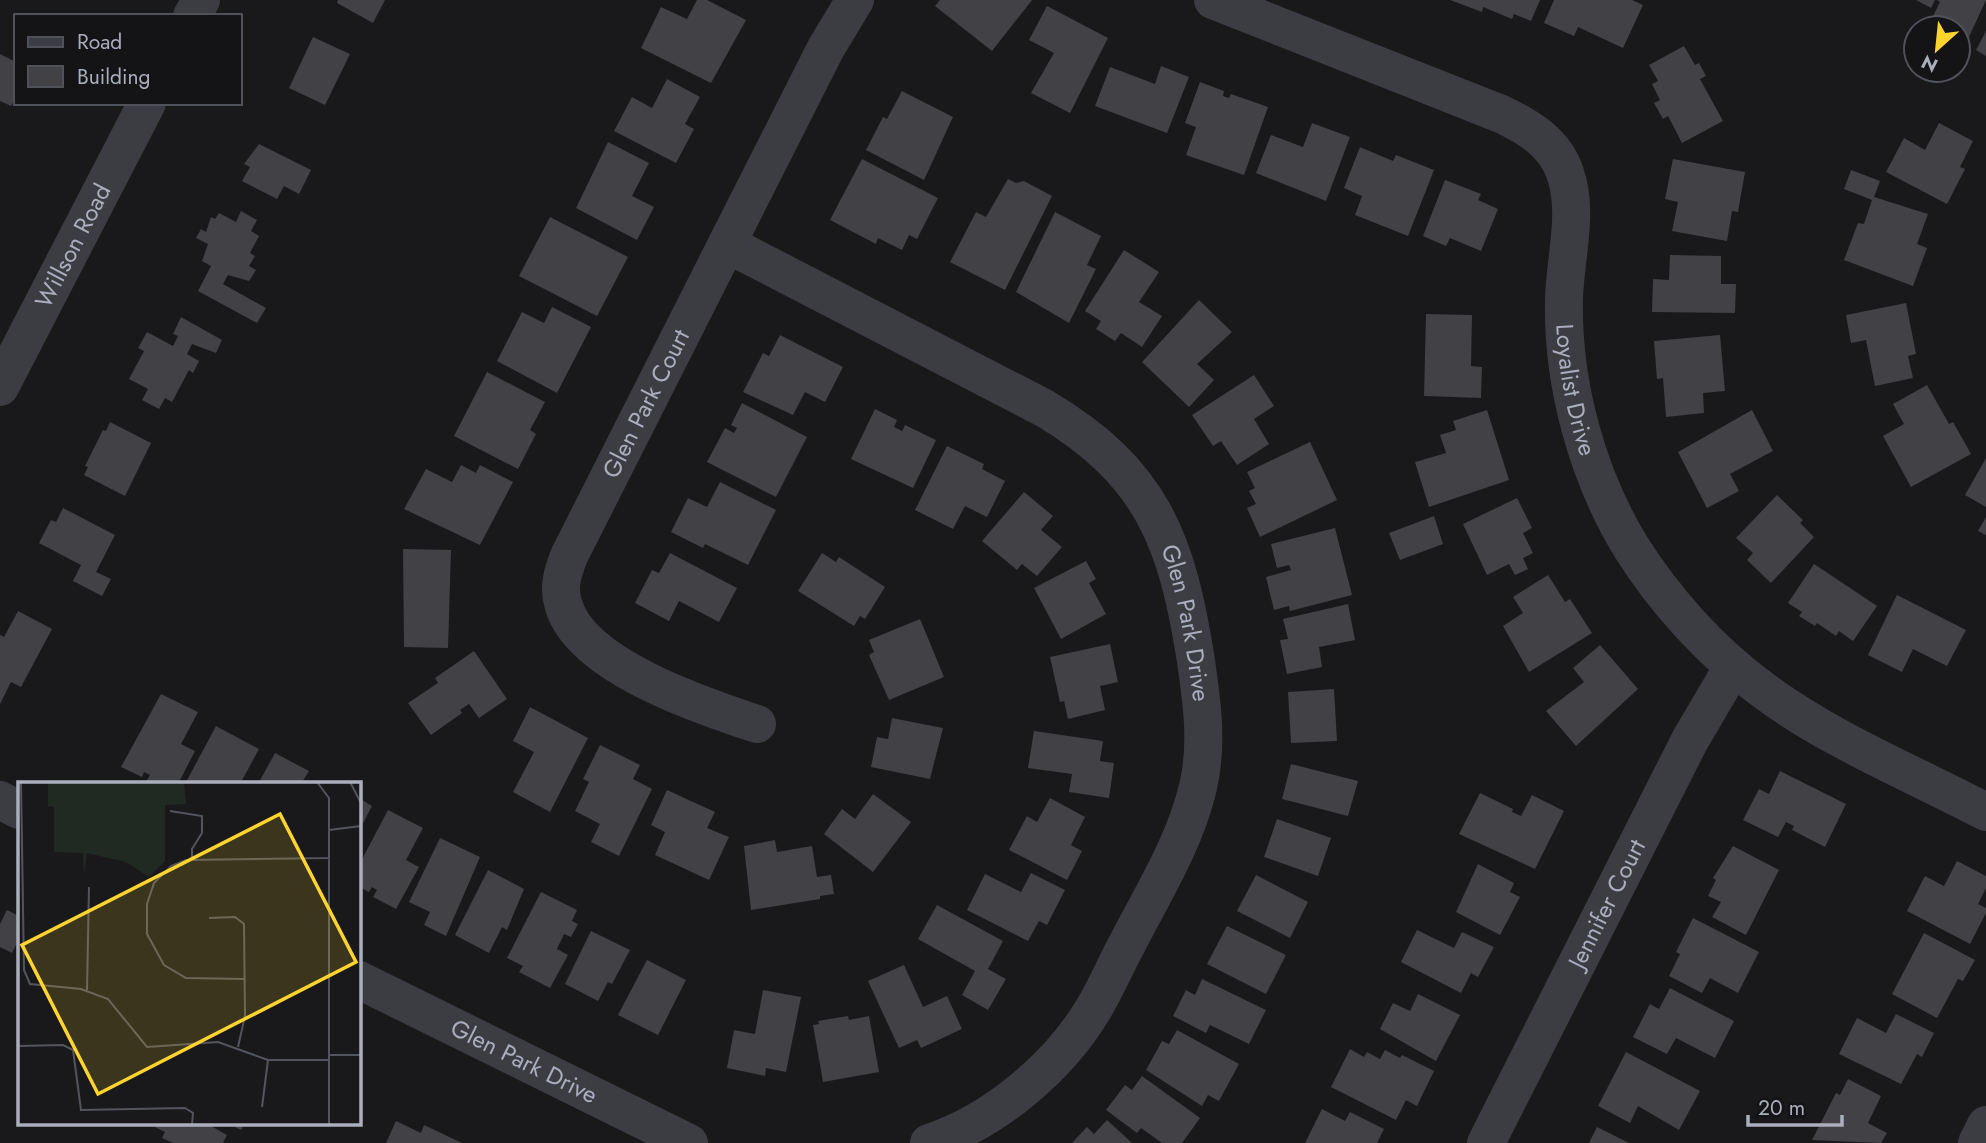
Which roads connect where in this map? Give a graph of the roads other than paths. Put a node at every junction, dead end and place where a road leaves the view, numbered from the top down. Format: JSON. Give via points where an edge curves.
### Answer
{"nodes":[{"id":1,"x":855,"y":0,"type":"edge"},
{"id":2,"x":1213,"y":0,"type":"edge"},
{"id":3,"x":146,"y":105,"type":"edge"},
{"id":4,"x":727,"y":244,"type":"junction"},
{"id":5,"x":0,"y":387,"type":"edge"},
{"id":6,"x":1733,"y":667,"type":"junction"},
{"id":7,"x":757,"y":724,"type":"dead end"},
{"id":8,"x":0,"y":800,"type":"edge"},
{"id":9,"x":18,"y":809,"type":"edge"},
{"id":10,"x":1986,"y":812,"type":"edge"},
{"id":11,"x":360,"y":980,"type":"edge"},
{"id":12,"x":1986,"y":1125,"type":"edge"},
{"id":13,"x":683,"y":1142,"type":"edge"},
{"id":14,"x":929,"y":1143,"type":"edge"},
{"id":15,"x":1486,"y":1143,"type":"edge"},
{"id":16,"x":1977,"y":1143,"type":"edge"}],
"edges":[{"from":1,"to":4,"type":"street","name":"Glen Park Court"},
{"from":2,"to":6,"type":"street","name":"Loyalist Drive","via":[[1501,114],[1525,126],[1551,148],[1564,170],[1571,198],[1564,320],[1573,398],[1596,475],[1631,546],[1661,589]]},
{"from":3,"to":5,"type":"street","name":"Willson Road"},
{"from":4,"to":7,"type":"street","name":"Glen Park Court","via":[[569,556],[561,590],[572,625],[598,652],[664,690]]},
{"from":4,"to":14,"type":"street","name":"Glen Park Drive","via":[[1083,432],[1117,463],[1145,499],[1167,538],[1182,581],[1203,708],[1204,747],[1188,823],[1094,1009],[1068,1044],[1029,1084],[985,1116]]},
{"from":6,"to":10,"type":"street","name":"Loyalist Drive","via":[[1817,723]]},
{"from":6,"to":15,"type":"street","name":"Jennifer Court","via":[[1690,740]]},
{"from":8,"to":9,"type":"street"},
{"from":11,"to":13,"type":"street","name":"Glen Park Drive"},
{"from":12,"to":16,"type":"street"}]}
